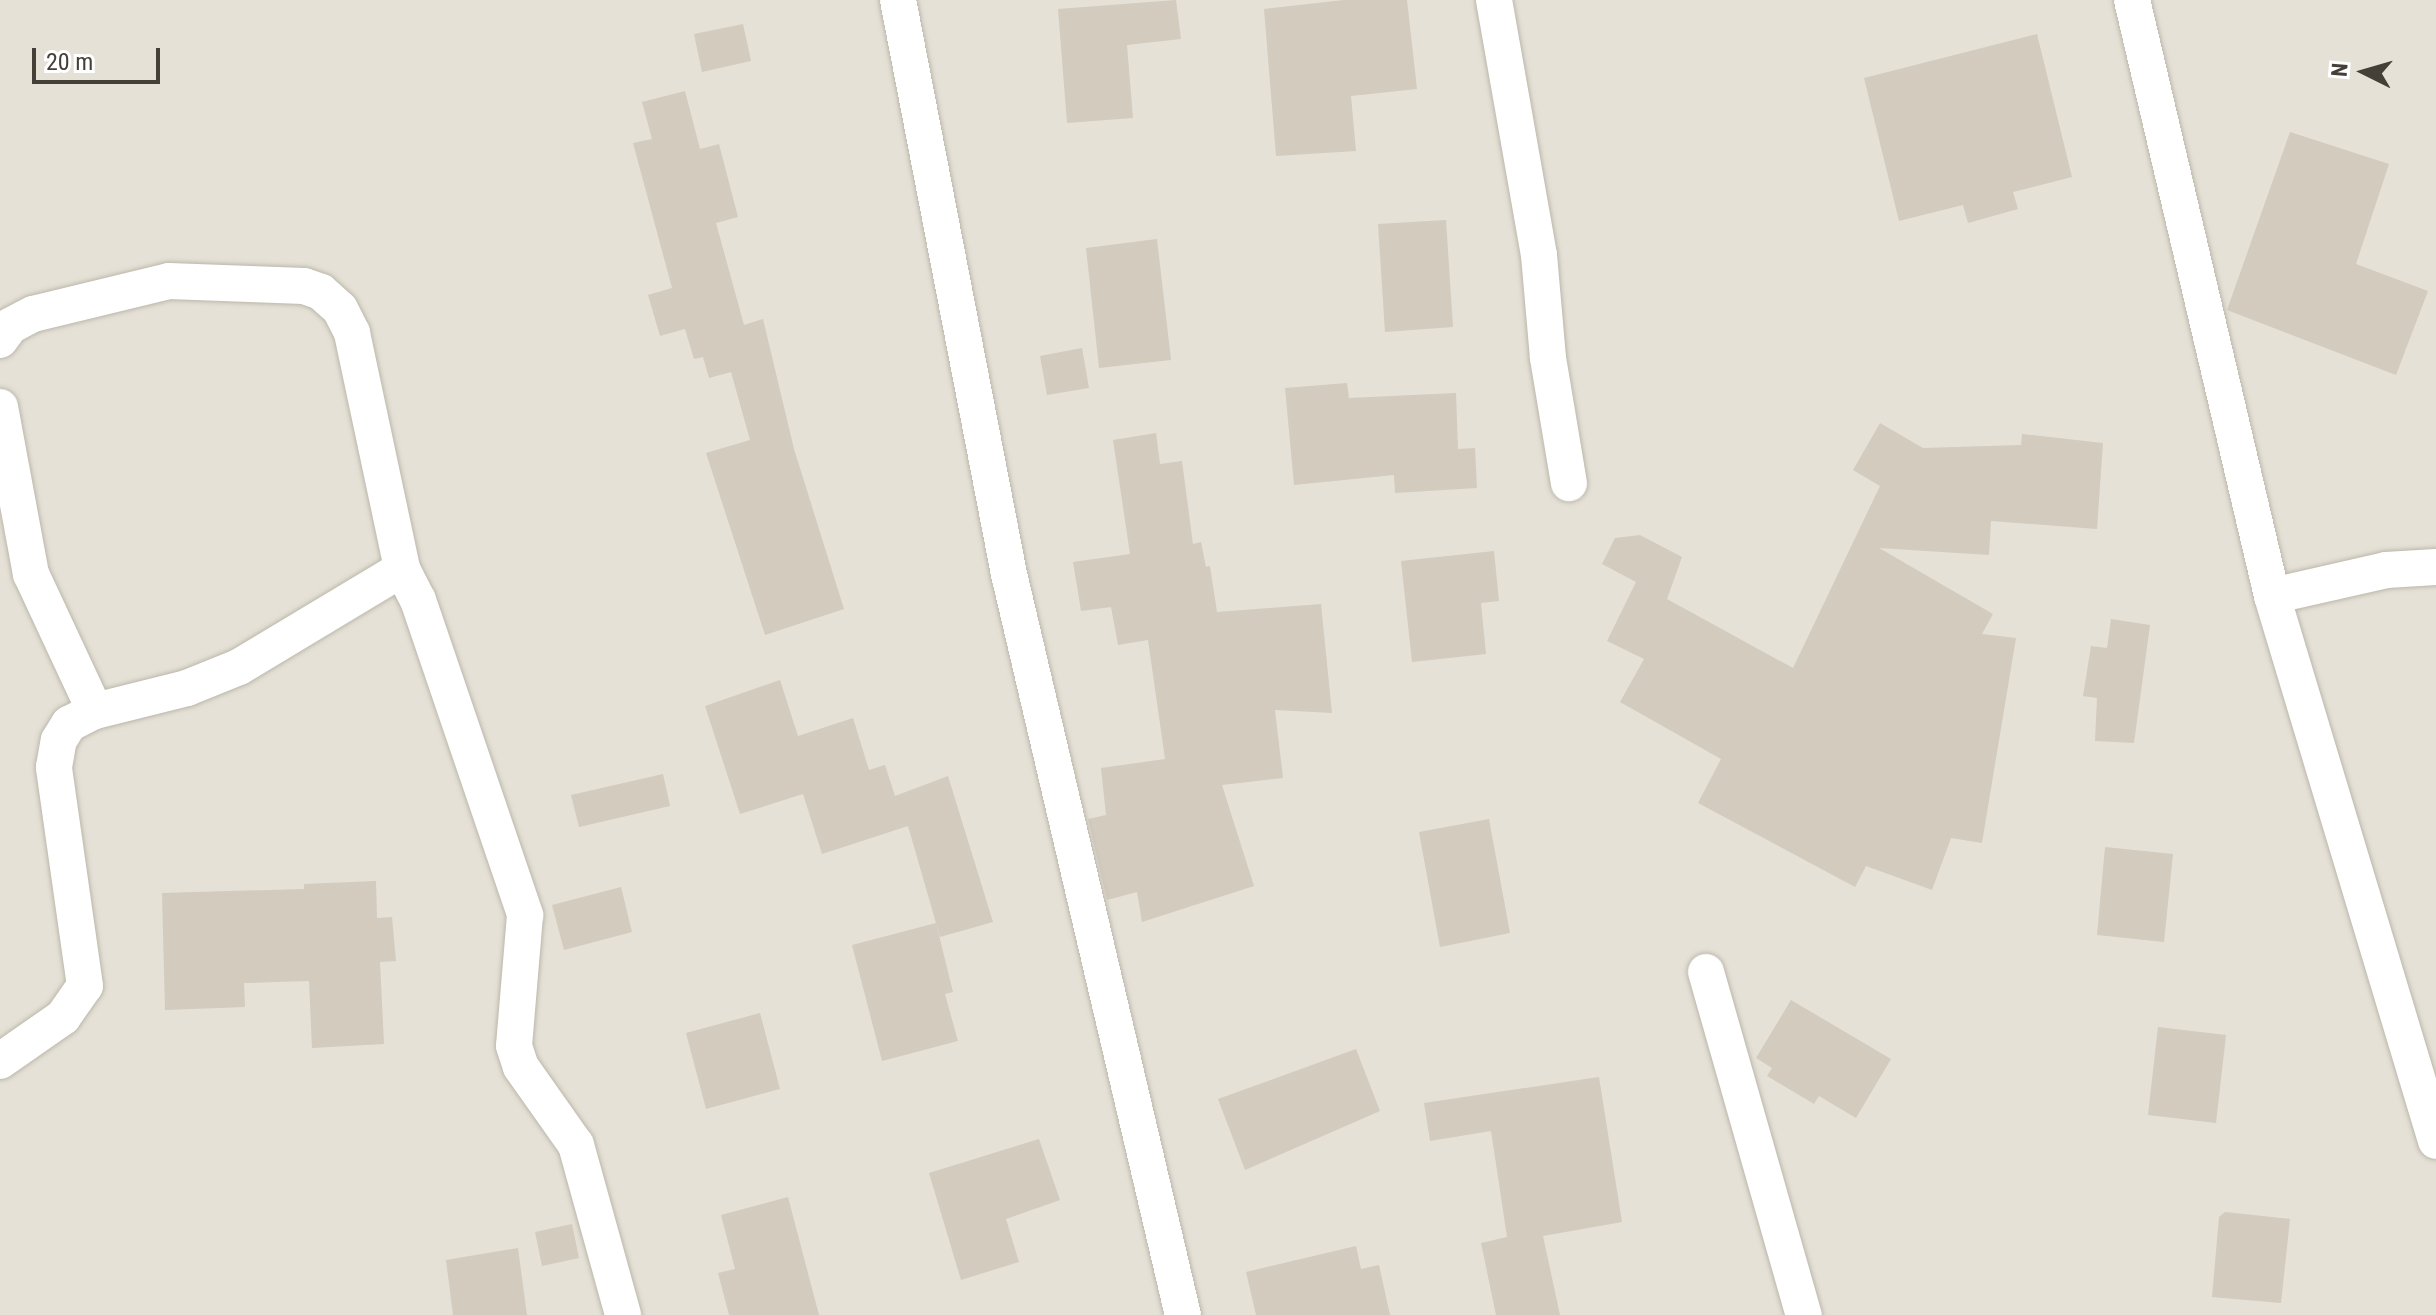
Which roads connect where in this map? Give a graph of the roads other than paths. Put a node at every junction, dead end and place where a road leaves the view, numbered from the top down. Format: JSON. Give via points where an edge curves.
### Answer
{"nodes":[{"id":1,"x":898,"y":0,"type":"edge"},
{"id":2,"x":1494,"y":0,"type":"edge"},
{"id":3,"x":2132,"y":0,"type":"edge"},
{"id":4,"x":0,"y":340,"type":"edge"},
{"id":5,"x":0,"y":407,"type":"edge"},
{"id":6,"x":1569,"y":483,"type":"dead end"},
{"id":7,"x":2436,"y":567,"type":"edge"},
{"id":8,"x":402,"y":569,"type":"junction"},
{"id":9,"x":2272,"y":596,"type":"junction"},
{"id":10,"x":95,"y":711,"type":"junction"},
{"id":11,"x":1706,"y":972,"type":"dead end"},
{"id":12,"x":0,"y":1061,"type":"edge"},
{"id":13,"x":2436,"y":1141,"type":"edge"},
{"id":14,"x":623,"y":1315,"type":"edge"},
{"id":15,"x":1183,"y":1315,"type":"edge"},
{"id":16,"x":1804,"y":1315,"type":"edge"}],
"edges":[{"from":1,"to":15,"type":"street","via":[[1009,574]]},
{"from":2,"to":6,"type":"street","via":[[1539,255],[1548,358]]},
{"from":3,"to":9,"type":"street"},
{"from":4,"to":8,"type":"street","via":[[10,326],[33,314],[169,281],[304,286],[321,292],[340,309],[352,333]]},
{"from":5,"to":10,"type":"street","via":[[31,574]]},
{"from":7,"to":9,"type":"street","via":[[2386,570]]},
{"from":8,"to":10,"type":"street","via":[[239,667],[187,688]]},
{"from":8,"to":14,"type":"street","via":[[418,600],[525,915],[514,1046],[521,1067],[576,1145]]},
{"from":9,"to":13,"type":"street"},
{"from":10,"to":12,"type":"street","via":[[69,724],[59,740],[54,767],[85,986],[63,1017]]},
{"from":11,"to":16,"type":"street"}]}
